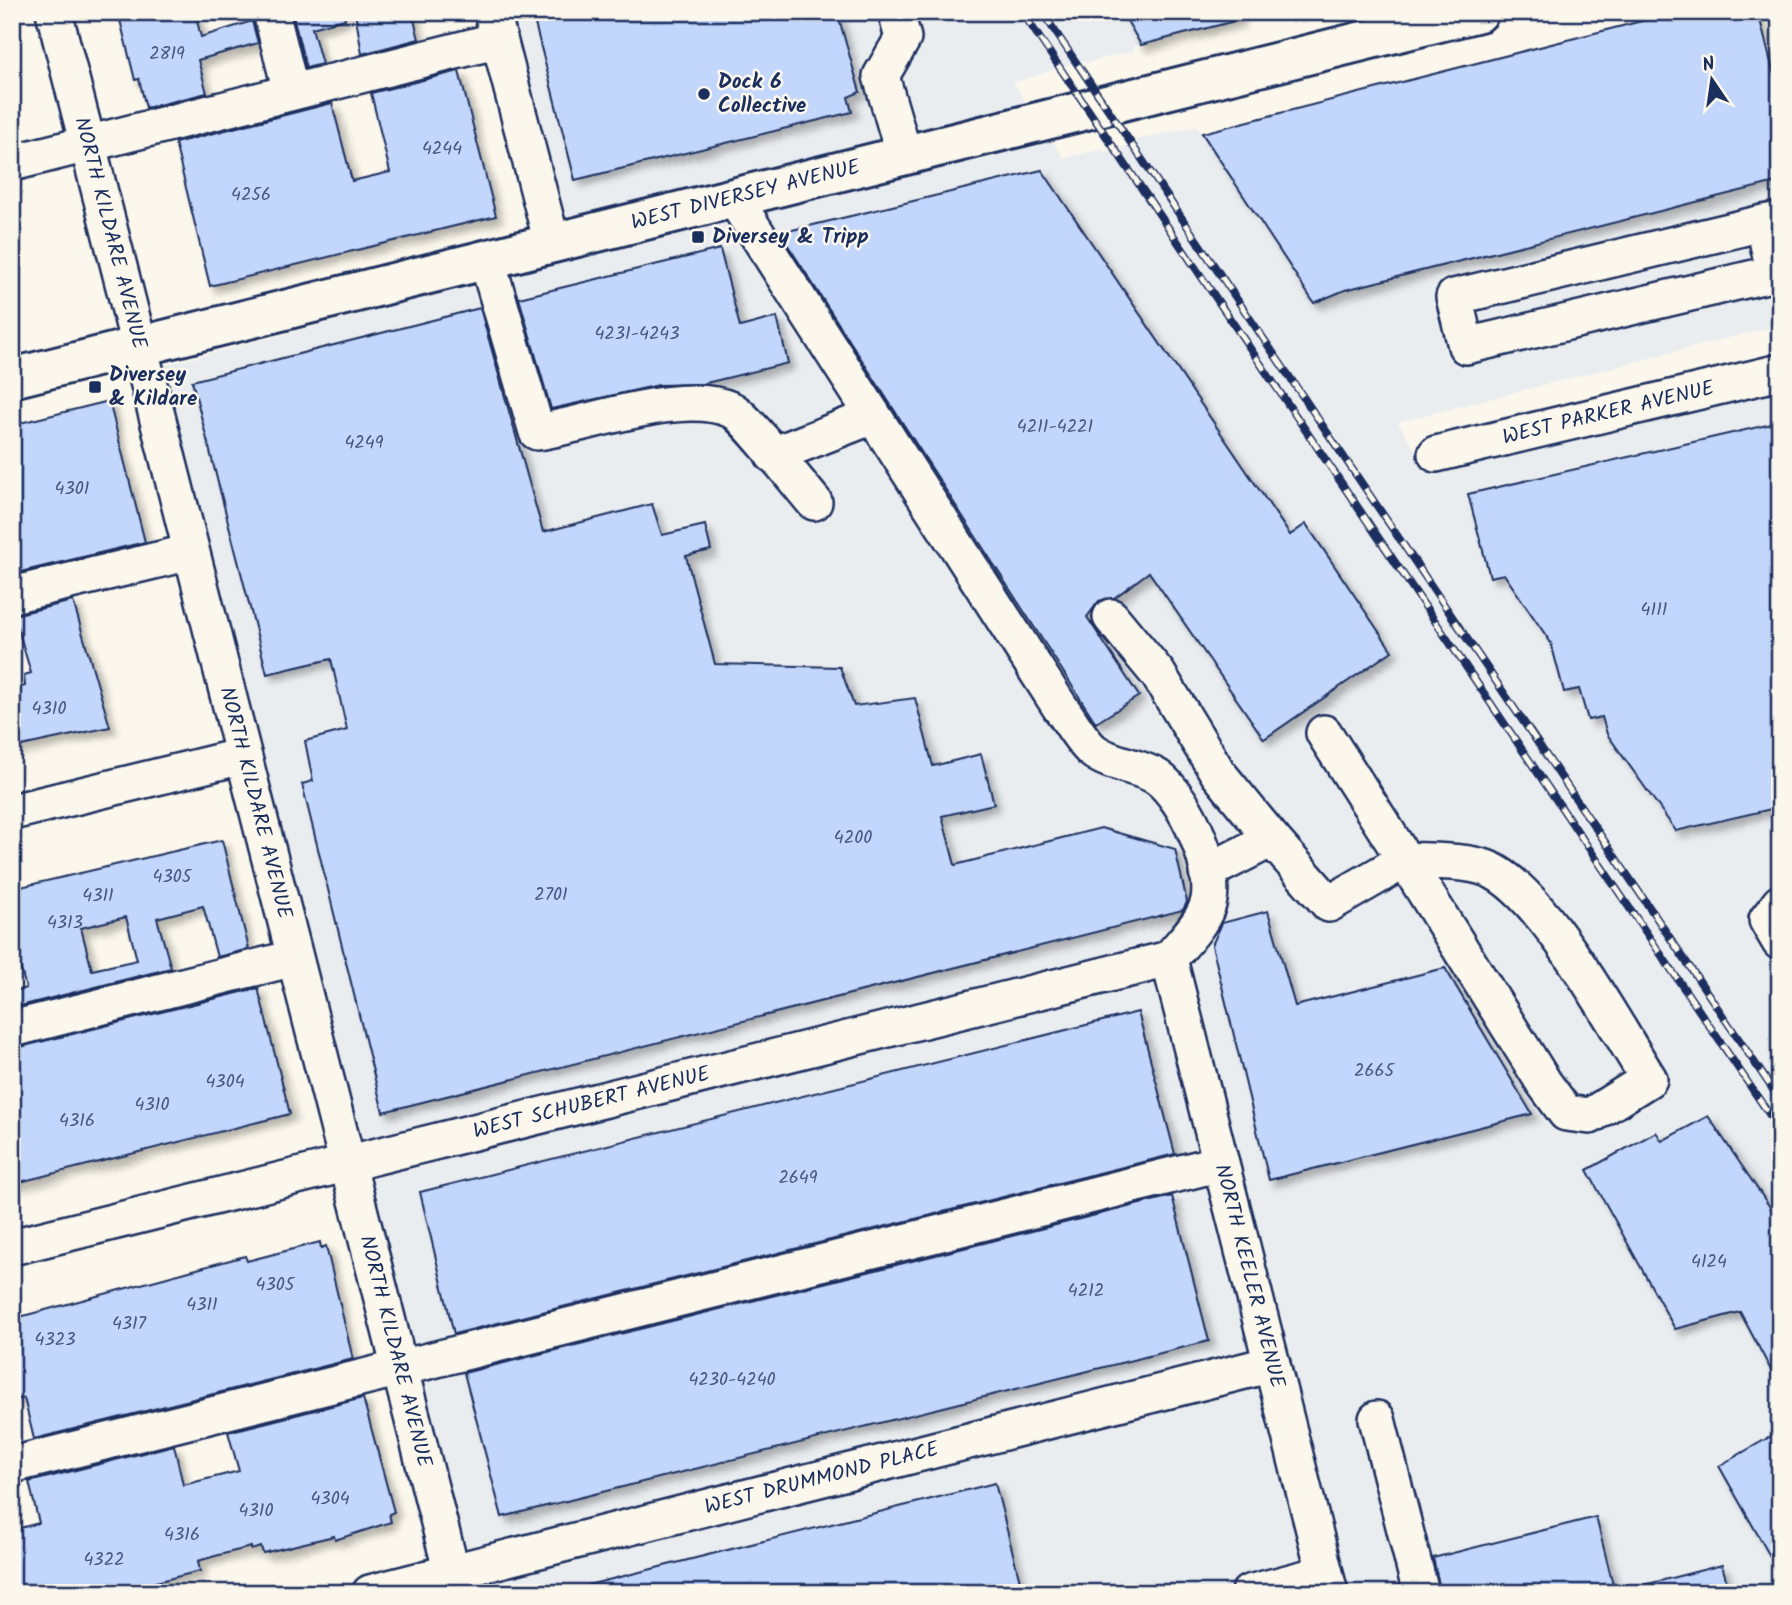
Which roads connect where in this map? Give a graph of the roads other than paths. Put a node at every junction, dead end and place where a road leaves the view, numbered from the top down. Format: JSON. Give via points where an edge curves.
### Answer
{"nodes":[{"id":1,"x":54,"y":12,"type":"edge"},
{"id":2,"x":271,"y":12,"type":"edge"},
{"id":3,"x":896,"y":12,"type":"edge"},
{"id":4,"x":1479,"y":12,"type":"edge"},
{"id":5,"x":496,"y":26,"type":"edge"},
{"id":6,"x":291,"y":92,"type":"junction"},
{"id":7,"x":87,"y":144,"type":"junction"},
{"id":8,"x":904,"y":155,"type":"junction"},
{"id":9,"x":12,"y":163,"type":"edge"},
{"id":10,"x":734,"y":198,"type":"junction"},
{"id":11,"x":1771,"y":222,"type":"edge"},
{"id":12,"x":552,"y":243,"type":"junction"},
{"id":13,"x":487,"y":260,"type":"junction"},
{"id":14,"x":138,"y":346,"type":"junction"},
{"id":15,"x":1780,"y":372,"type":"edge"},
{"id":16,"x":12,"y":378,"type":"edge"},
{"id":17,"x":873,"y":416,"type":"junction"},
{"id":18,"x":773,"y":454,"type":"junction"},
{"id":19,"x":1436,"y":454,"type":"dead end"},
{"id":20,"x":814,"y":502,"type":"dead end"},
{"id":21,"x":191,"y":552,"type":"junction"},
{"id":22,"x":12,"y":595,"type":"edge"},
{"id":23,"x":1111,"y":617,"type":"dead end"},
{"id":24,"x":1324,"y":733,"type":"dead end"},
{"id":25,"x":243,"y":756,"type":"junction"},
{"id":26,"x":12,"y":812,"type":"edge"},
{"id":27,"x":1272,"y":839,"type":"junction"},
{"id":28,"x":1405,"y":860,"type":"junction"},
{"id":29,"x":1207,"y":872,"type":"junction"},
{"id":30,"x":1780,"y":904,"type":"edge"},
{"id":31,"x":1780,"y":942,"type":"edge"},
{"id":32,"x":294,"y":958,"type":"junction"},
{"id":33,"x":1169,"y":959,"type":"junction"},
{"id":34,"x":12,"y":1029,"type":"edge"},
{"id":35,"x":1221,"y":1163,"type":"junction"},
{"id":36,"x":347,"y":1165,"type":"junction"},
{"id":37,"x":12,"y":1247,"type":"edge"},
{"id":38,"x":1272,"y":1364,"type":"junction"},
{"id":39,"x":400,"y":1369,"type":"junction"},
{"id":40,"x":1377,"y":1419,"type":"dead end"},
{"id":41,"x":12,"y":1465,"type":"edge"},
{"id":42,"x":454,"y":1582,"type":"edge"},
{"id":43,"x":1328,"y":1583,"type":"edge"},
{"id":44,"x":370,"y":1593,"type":"edge"},
{"id":45,"x":1249,"y":1593,"type":"edge"},
{"id":46,"x":1421,"y":1593,"type":"edge"}],
"edges":[{"from":1,"to":7,"type":"street","name":"NORTH KILDARE AVENUE"},
{"from":2,"to":6,"type":"street"},
{"from":3,"to":8,"type":"street","via":[[903,38],[881,76]]},
{"from":4,"to":8,"type":"main road","name":"WEST DIVERSEY AVENUE"},
{"from":5,"to":6,"type":"street"},
{"from":5,"to":12,"type":"street"},
{"from":6,"to":7,"type":"street"},
{"from":7,"to":9,"type":"street"},
{"from":7,"to":14,"type":"street","name":"NORTH KILDARE AVENUE"},
{"from":8,"to":10,"type":"main road","name":"WEST DIVERSEY AVENUE"},
{"from":10,"to":12,"type":"main road","name":"WEST DIVERSEY AVENUE"},
{"from":10,"to":17,"type":"street"},
{"from":11,"to":11,"type":"street","via":[[1454,297],[1466,346],[1774,272]]},
{"from":12,"to":13,"type":"main road","name":"WEST DIVERSEY AVENUE"},
{"from":13,"to":14,"type":"main road","name":"WEST DIVERSEY AVENUE"},
{"from":13,"to":18,"type":"street","via":[[537,432],[683,401],[734,410]]},
{"from":14,"to":16,"type":"main road","name":"WEST DIVERSEY AVENUE"},
{"from":14,"to":21,"type":"street","name":"NORTH KILDARE AVENUE"},
{"from":15,"to":19,"type":"street","name":"WEST PARKER AVENUE"},
{"from":17,"to":18,"type":"street"},
{"from":17,"to":29,"type":"street","via":[[1060,707],[1093,750],[1155,776],[1175,792],[1193,823]]},
{"from":18,"to":20,"type":"street"},
{"from":21,"to":22,"type":"street"},
{"from":21,"to":25,"type":"street","name":"NORTH KILDARE AVENUE"},
{"from":23,"to":27,"type":"street","via":[[1158,674],[1218,774]]},
{"from":24,"to":28,"type":"street"},
{"from":25,"to":26,"type":"street"},
{"from":25,"to":32,"type":"street","name":"NORTH KILDARE AVENUE"},
{"from":27,"to":28,"type":"street","via":[[1329,904]]},
{"from":27,"to":29,"type":"street"},
{"from":28,"to":28,"type":"street","via":[[1566,1113],[1590,1116],[1649,1079],[1542,913],[1509,880],[1485,867]]},
{"from":29,"to":33,"type":"street","via":[[1211,887],[1208,906]]},
{"from":30,"to":31,"type":"street","via":[[1767,920]]},
{"from":32,"to":34,"type":"street"},
{"from":32,"to":36,"type":"street","name":"NORTH KILDARE AVENUE"},
{"from":33,"to":35,"type":"street","name":"NORTH KEELER AVENUE"},
{"from":33,"to":36,"type":"street","name":"WEST SCHUBERT AVENUE"},
{"from":35,"to":38,"type":"street","name":"NORTH KEELER AVENUE"},
{"from":35,"to":39,"type":"street"},
{"from":36,"to":37,"type":"street","name":"WEST SCHUBERT AVENUE"},
{"from":36,"to":39,"type":"street","name":"NORTH KILDARE AVENUE"},
{"from":38,"to":42,"type":"street","name":"WEST DRUMMOND PLACE"},
{"from":38,"to":43,"type":"street","name":"NORTH KEELER AVENUE"},
{"from":39,"to":41,"type":"street"},
{"from":39,"to":42,"type":"street","name":"NORTH KILDARE AVENUE"},
{"from":40,"to":46,"type":"street"},
{"from":42,"to":44,"type":"street","name":"WEST DRUMMOND PLACE"},
{"from":43,"to":45,"type":"street"}]}
